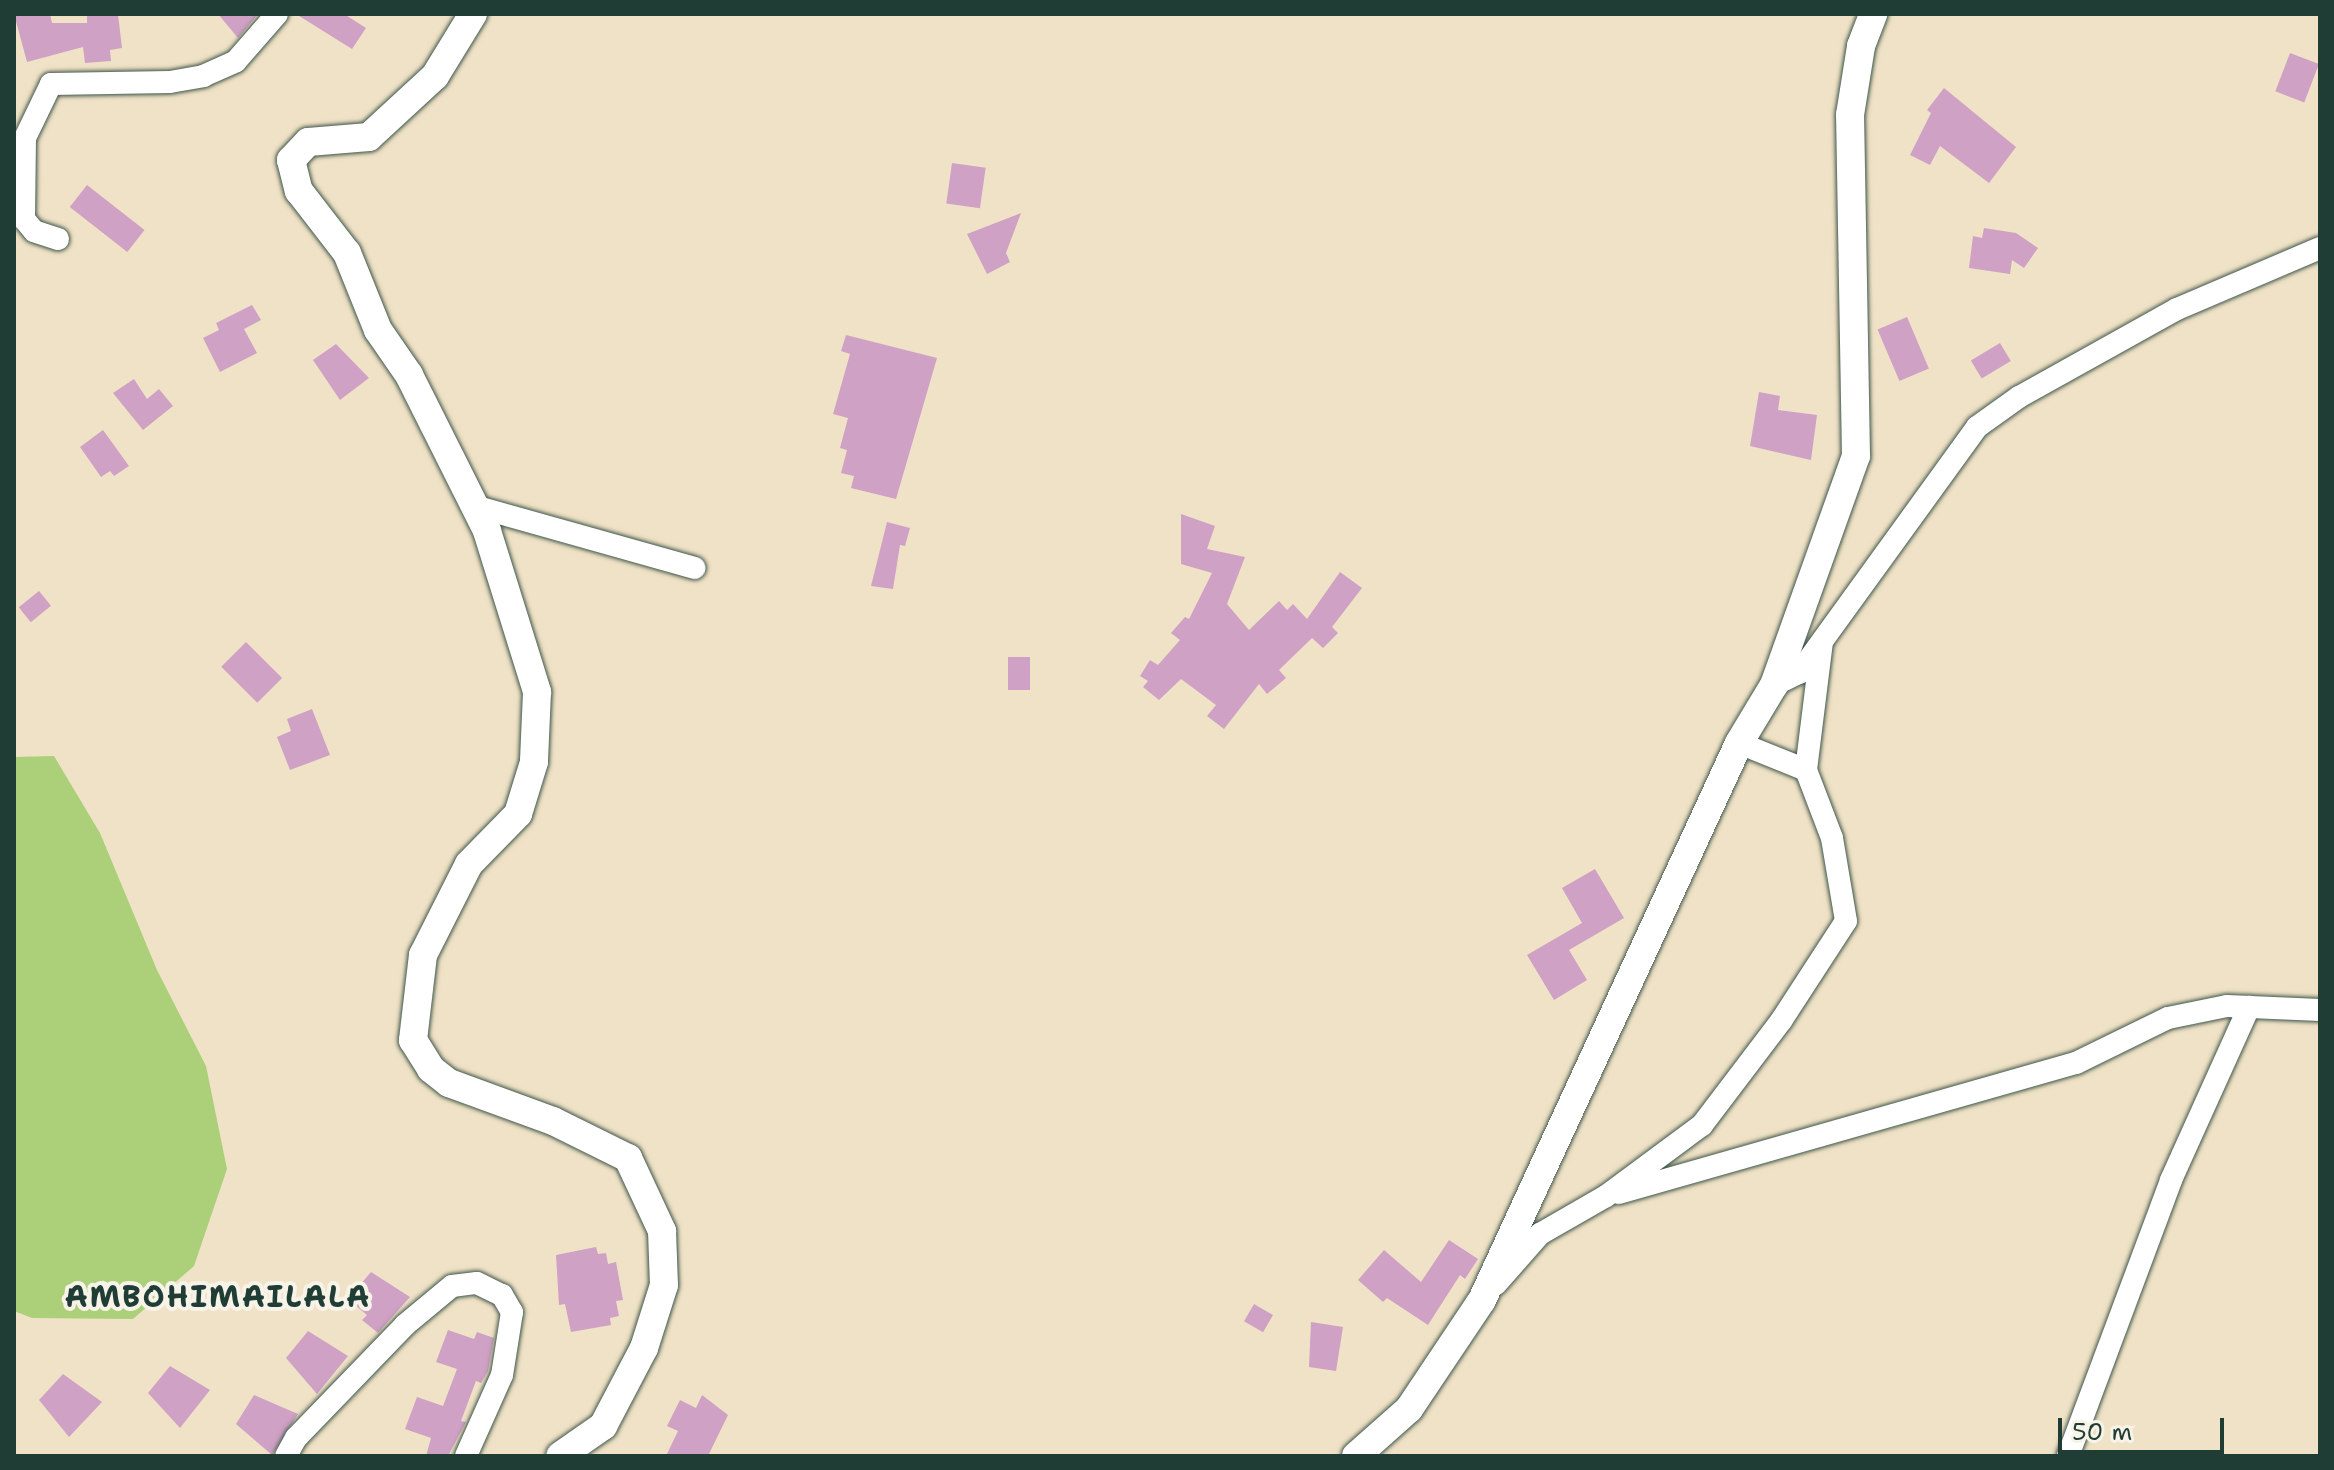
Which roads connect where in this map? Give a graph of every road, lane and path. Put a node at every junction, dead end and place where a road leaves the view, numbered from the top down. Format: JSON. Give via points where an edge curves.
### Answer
{"nodes":[{"id":1,"x":277,"y":14,"type":"edge"},
{"id":2,"x":473,"y":14,"type":"edge"},
{"id":3,"x":1873,"y":14,"type":"edge"},
{"id":4,"x":58,"y":239,"type":"dead end"},
{"id":5,"x":2320,"y":248,"type":"edge"},
{"id":6,"x":474,"y":506,"type":"junction"},
{"id":7,"x":694,"y":568,"type":"dead end"},
{"id":8,"x":1822,"y":642,"type":"junction"},
{"id":9,"x":1774,"y":685,"type":"junction"},
{"id":10,"x":1739,"y":743,"type":"junction"},
{"id":11,"x":1806,"y":770,"type":"junction"},
{"id":12,"x":2249,"y":1007,"type":"junction"},
{"id":13,"x":2320,"y":1010,"type":"edge"},
{"id":14,"x":1606,"y":1196,"type":"junction"},
{"id":15,"x":1482,"y":1300,"type":"junction"},
{"id":16,"x":286,"y":1456,"type":"edge"},
{"id":17,"x":466,"y":1456,"type":"edge"},
{"id":18,"x":560,"y":1456,"type":"edge"},
{"id":19,"x":1356,"y":1456,"type":"edge"},
{"id":20,"x":2068,"y":1456,"type":"edge"}],
"edges":[{"from":1,"to":4,"type":"street","via":[[236,61],[203,76],[170,82],[51,84],[25,138],[24,219],[34,231]]},
{"from":2,"to":6,"type":"street","via":[[435,76],[369,137],[308,142],[291,160],[299,191],[347,253],[378,330],[409,375]]},
{"from":3,"to":9,"type":"street","via":[[1861,46],[1850,115],[1856,456]]},
{"from":5,"to":8,"type":"street","via":[[2177,309],[2019,397],[1977,427]]},
{"from":6,"to":7,"type":"street"},
{"from":6,"to":18,"type":"street","via":[[487,531],[537,692],[534,762],[518,814],[469,864],[423,955],[413,1040],[431,1069],[449,1083],[553,1121],[628,1158],[662,1231],[664,1285],[644,1348],[603,1426]]},
{"from":8,"to":9,"type":"street","via":[[1799,673]]},
{"from":8,"to":11,"type":"street"},
{"from":9,"to":10,"type":"street"},
{"from":10,"to":11,"type":"street"},
{"from":10,"to":15,"type":"street"},
{"from":11,"to":14,"type":"street","via":[[1832,838],[1846,921],[1781,1021],[1702,1125]]},
{"from":12,"to":13,"type":"street"},
{"from":12,"to":14,"type":"street","via":[[2168,1018],[2076,1063]]},
{"from":12,"to":20,"type":"street","via":[[2171,1180]]},
{"from":14,"to":15,"type":"street","via":[[1540,1234]]},
{"from":15,"to":19,"type":"street","via":[[1409,1409]]},
{"from":16,"to":17,"type":"street","via":[[296,1438],[405,1325],[452,1286],[477,1283],[502,1295],[512,1312],[502,1375]]}]}
